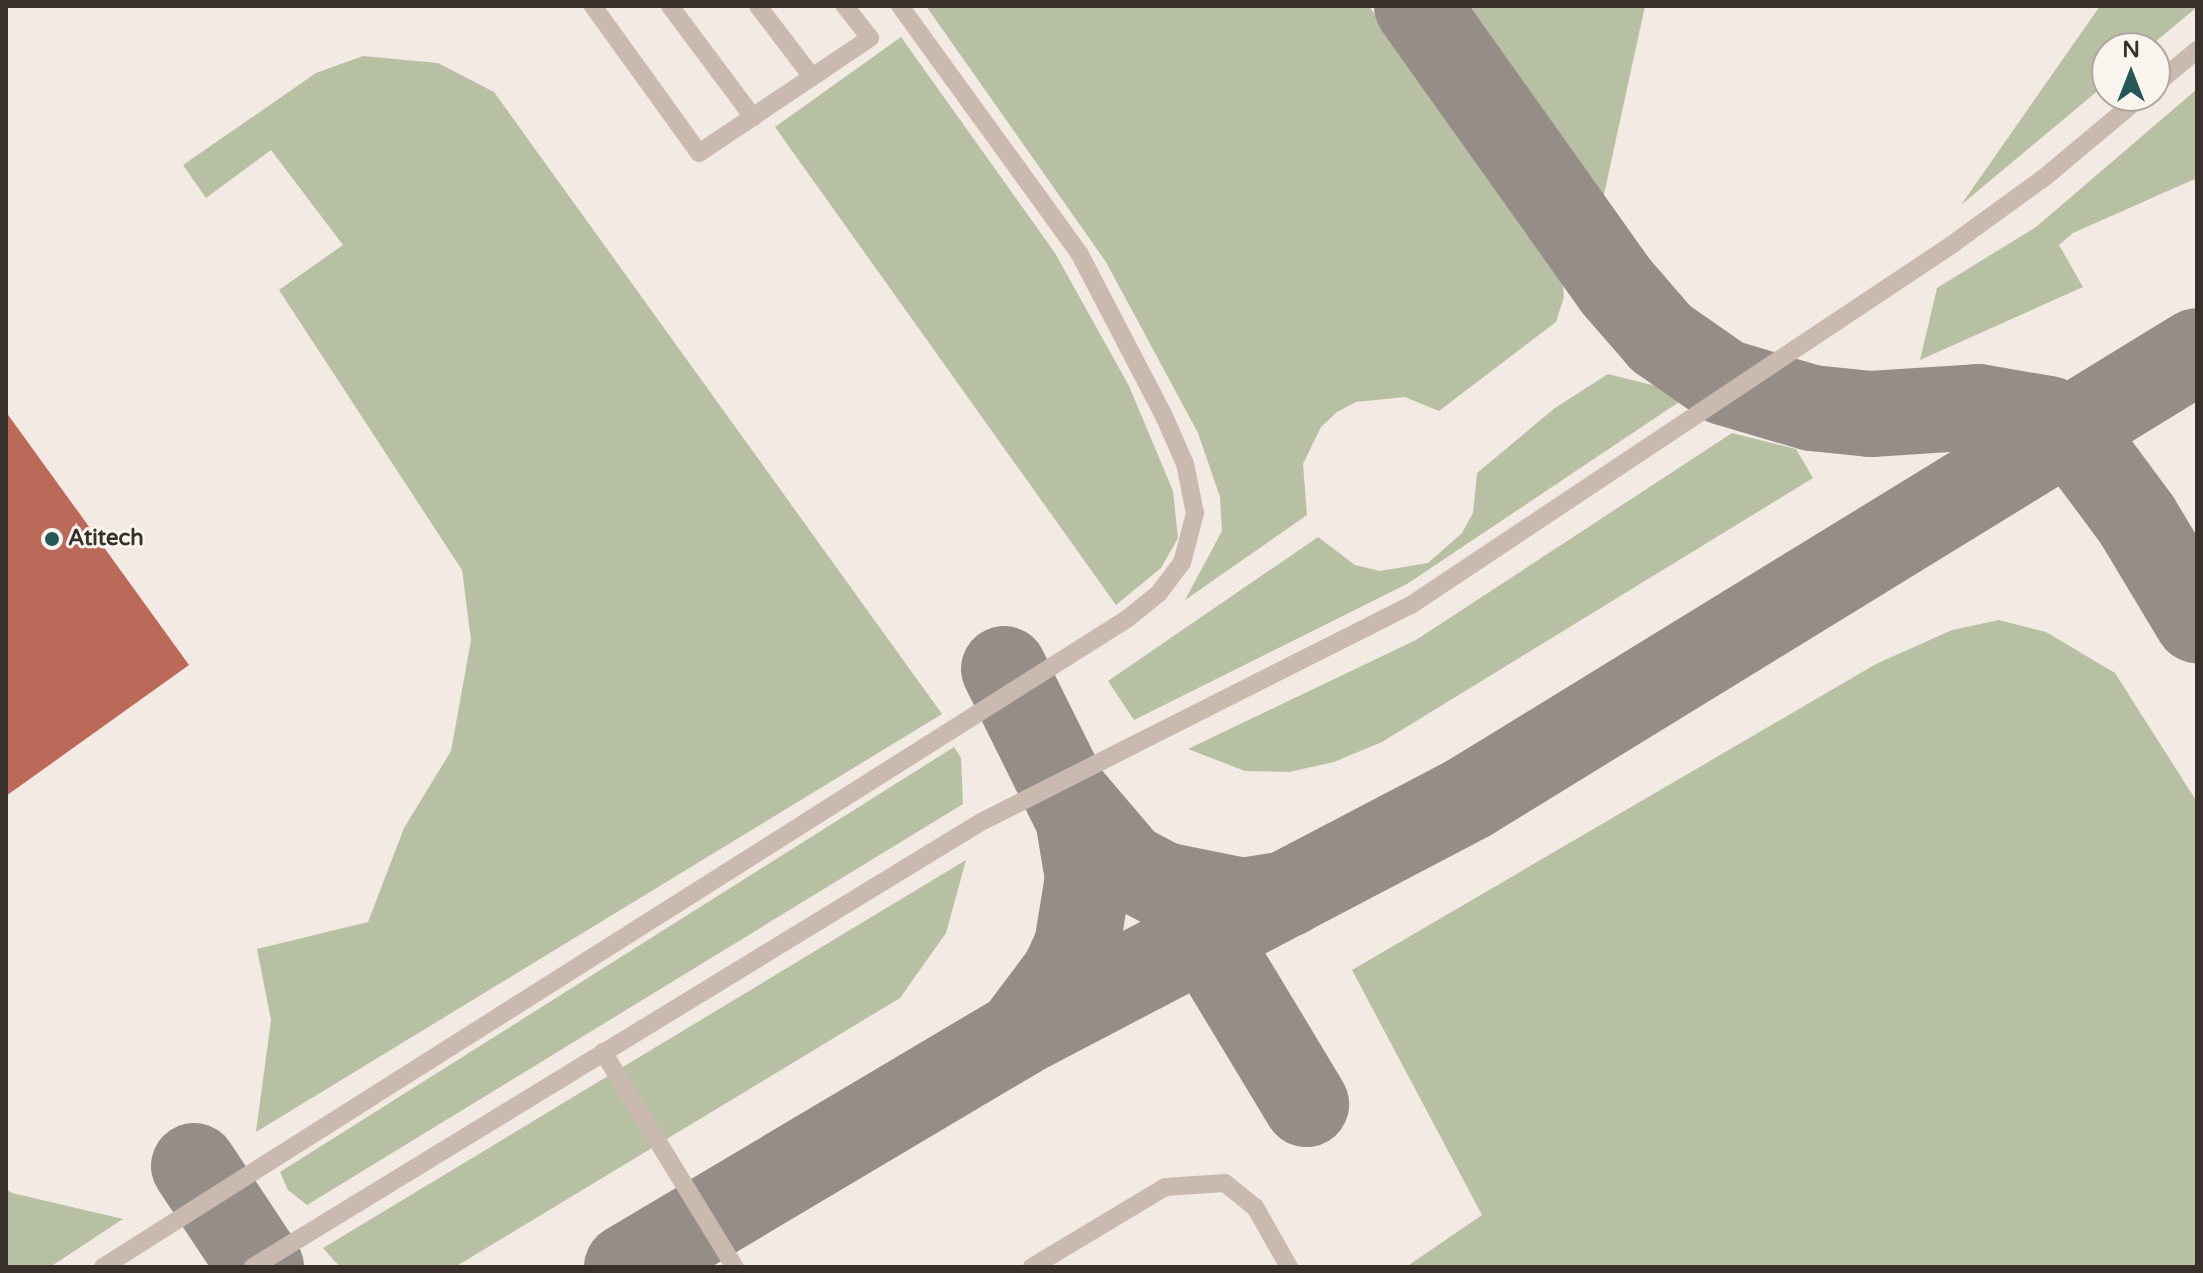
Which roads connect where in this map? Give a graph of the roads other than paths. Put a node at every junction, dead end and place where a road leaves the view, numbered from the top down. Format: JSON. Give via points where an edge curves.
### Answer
{"nodes":[{"id":1,"x":593,"y":6,"type":"edge"},
{"id":2,"x":670,"y":6,"type":"edge"},
{"id":3,"x":758,"y":6,"type":"edge"},
{"id":4,"x":845,"y":6,"type":"edge"},
{"id":5,"x":900,"y":6,"type":"edge"},
{"id":6,"x":2197,"y":50,"type":"edge"},
{"id":7,"x":2171,"y":72,"type":"edge"},
{"id":8,"x":812,"y":77,"type":"junction"},
{"id":9,"x":2123,"y":112,"type":"edge"},
{"id":10,"x":753,"y":117,"type":"junction"},
{"id":11,"x":603,"y":1052,"type":"junction"},
{"id":12,"x":103,"y":1267,"type":"edge"},
{"id":13,"x":253,"y":1267,"type":"edge"},
{"id":14,"x":735,"y":1267,"type":"edge"},
{"id":15,"x":1032,"y":1267,"type":"edge"},
{"id":16,"x":1289,"y":1267,"type":"edge"}],
"edges":[{"from":1,"to":10,"type":"lane","via":[[699,153]]},
{"from":2,"to":10,"type":"lane"},
{"from":3,"to":8,"type":"lane"},
{"from":4,"to":8,"type":"lane","via":[[870,38]]},
{"from":5,"to":12,"type":"lane","via":[[1079,253],[1164,416],[1185,464],[1195,513],[1182,563],[1159,593],[1127,619]]},
{"from":6,"to":7,"type":"lane"},
{"from":8,"to":10,"type":"lane"},
{"from":9,"to":11,"type":"lane","via":[[1950,246],[1411,605],[981,822]]},
{"from":11,"to":13,"type":"lane"},
{"from":11,"to":14,"type":"lane"},
{"from":15,"to":16,"type":"lane","via":[[1165,1187],[1225,1183],[1255,1207]]}]}
